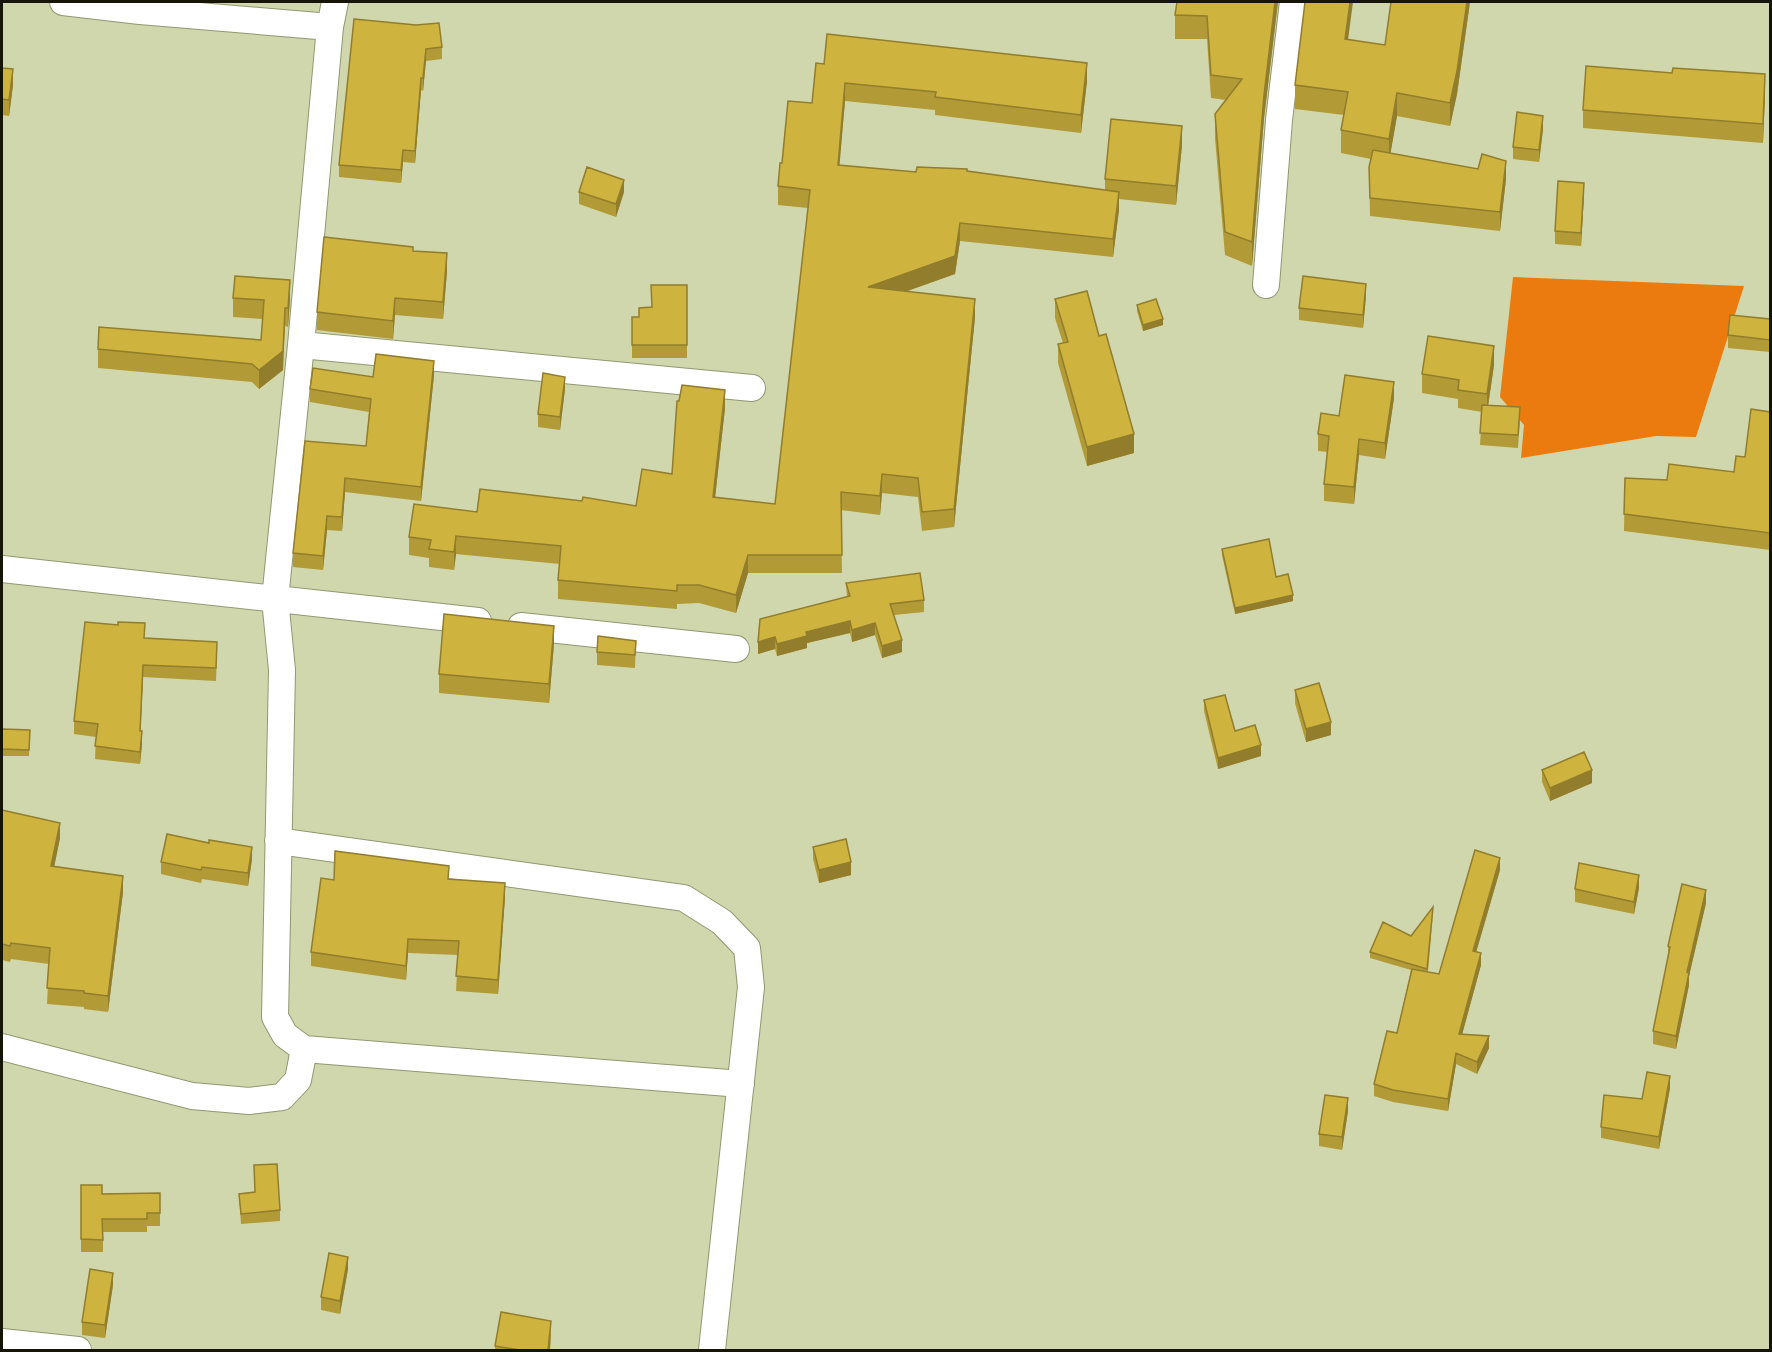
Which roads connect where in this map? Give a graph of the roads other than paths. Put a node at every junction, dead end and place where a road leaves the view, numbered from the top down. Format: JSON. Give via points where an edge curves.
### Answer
{"nodes":[{"id":1,"x":63,"y":2,"type":"edge"},
{"id":2,"x":335,"y":2,"type":"edge"},
{"id":3,"x":1293,"y":2,"type":"edge"},
{"id":4,"x":330,"y":27,"type":"junction"},
{"id":5,"x":1266,"y":285,"type":"dead end"},
{"id":6,"x":301,"y":345,"type":"junction"},
{"id":7,"x":752,"y":388,"type":"dead end"},
{"id":8,"x":2,"y":569,"type":"edge"},
{"id":9,"x":275,"y":599,"type":"junction"},
{"id":10,"x":736,"y":649,"type":"dead end"},
{"id":11,"x":278,"y":841,"type":"junction"},
{"id":12,"x":2,"y":1047,"type":"edge"},
{"id":13,"x":304,"y":1049,"type":"junction"},
{"id":14,"x":741,"y":1084,"type":"junction"},
{"id":15,"x":2,"y":1342,"type":"edge"},
{"id":16,"x":78,"y":1350,"type":"edge"},
{"id":17,"x":712,"y":1350,"type":"edge"}],
"edges":[{"from":1,"to":4,"type":"street"},
{"from":2,"to":4,"type":"street"},
{"from":3,"to":5,"type":"street"},
{"from":4,"to":6,"type":"street"},
{"from":6,"to":7,"type":"street"},
{"from":6,"to":9,"type":"street"},
{"from":8,"to":9,"type":"street"},
{"from":9,"to":10,"type":"street"},
{"from":9,"to":11,"type":"street","via":[[282,670]]},
{"from":11,"to":13,"type":"street","via":[[275,1017],[285,1035]]},
{"from":11,"to":14,"type":"street","via":[[684,898],[722,922],[747,948],[751,987]]},
{"from":12,"to":13,"type":"street","via":[[192,1096],[249,1101],[282,1097],[298,1080]]},
{"from":13,"to":14,"type":"street"},
{"from":14,"to":17,"type":"street"},
{"from":15,"to":16,"type":"street"}]}
